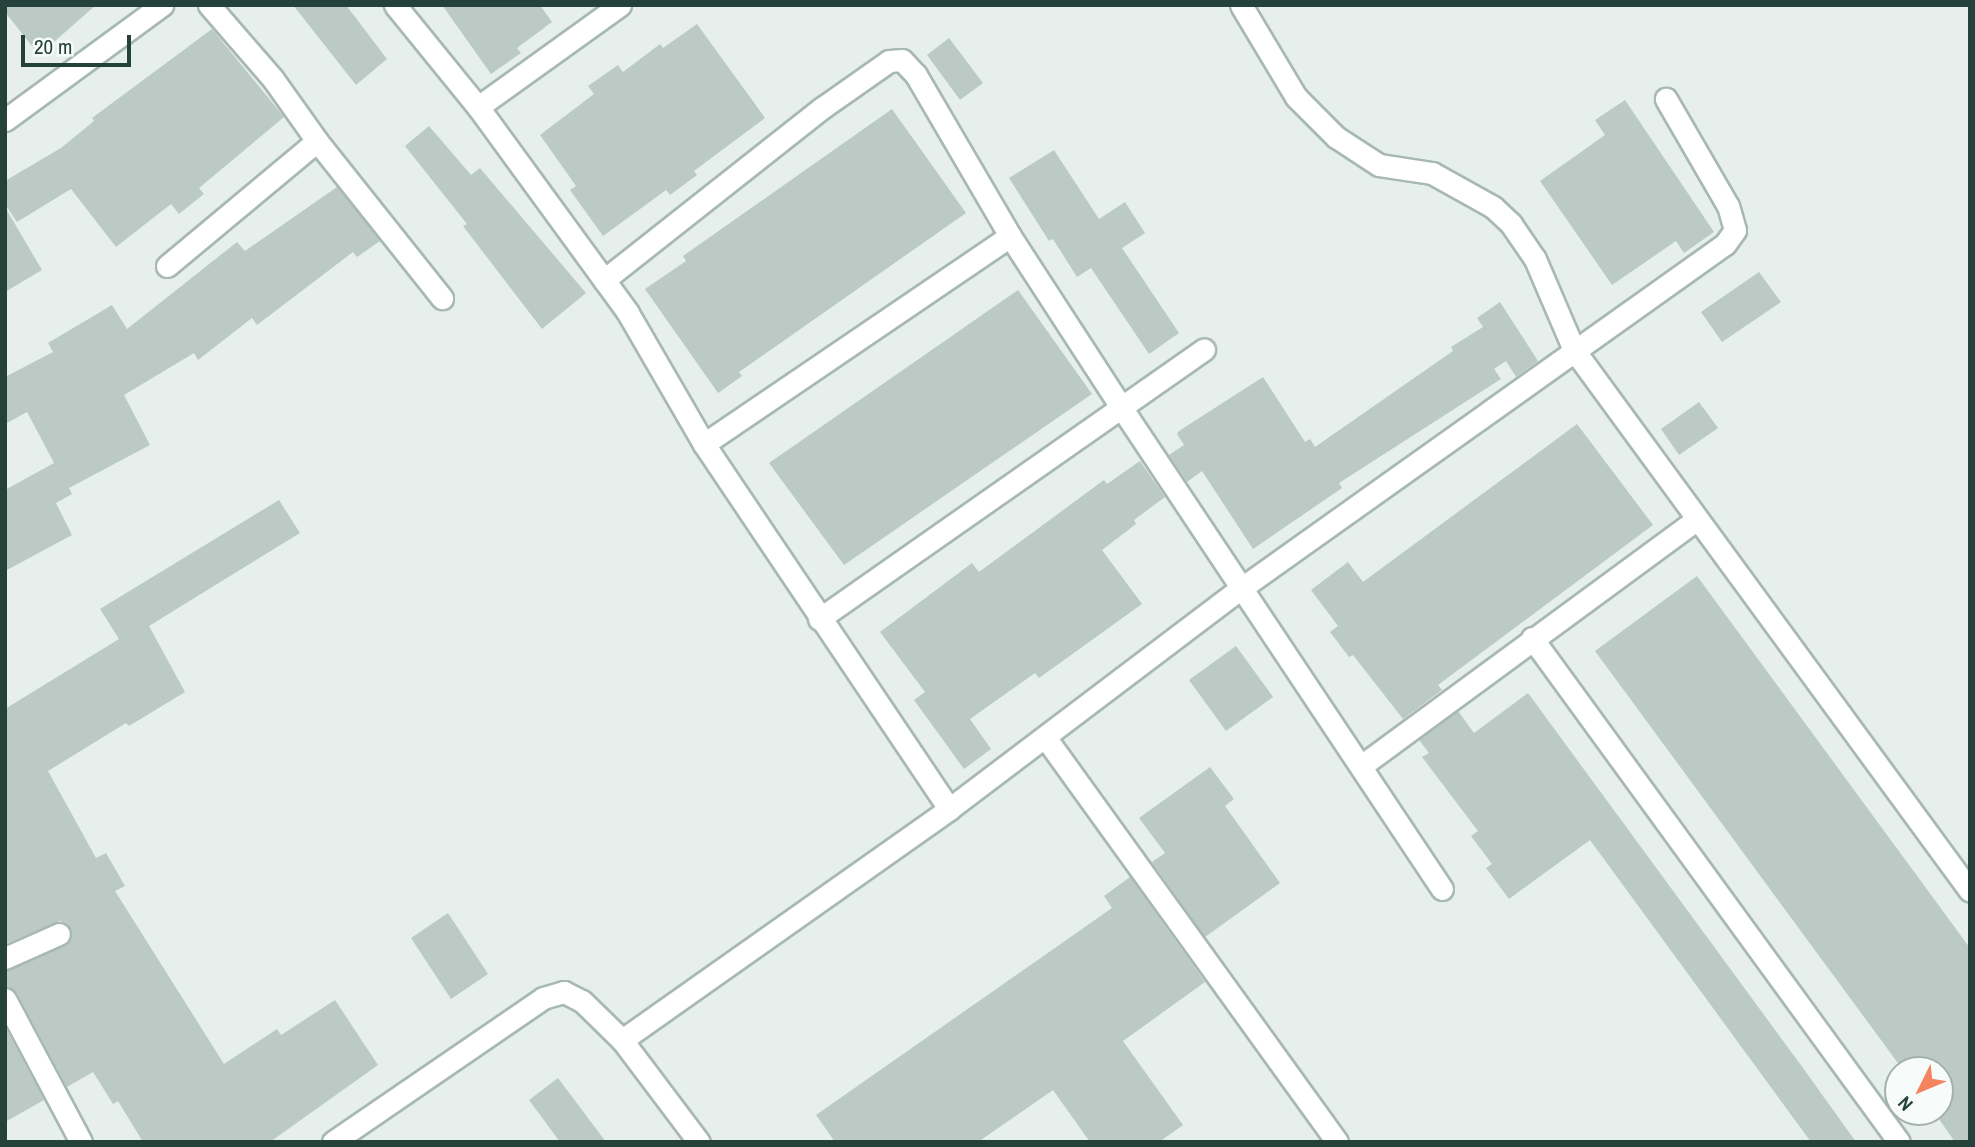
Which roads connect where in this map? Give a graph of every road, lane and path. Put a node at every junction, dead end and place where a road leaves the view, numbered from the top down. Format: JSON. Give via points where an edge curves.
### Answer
{"nodes":[{"id":1,"x":162,"y":5,"type":"edge"},
{"id":2,"x":209,"y":5,"type":"edge"},
{"id":3,"x":395,"y":5,"type":"edge"},
{"id":4,"x":620,"y":5,"type":"edge"},
{"id":5,"x":1241,"y":5,"type":"edge"},
{"id":6,"x":1666,"y":99,"type":"dead end"},
{"id":7,"x":478,"y":107,"type":"junction"},
{"id":8,"x":5,"y":120,"type":"edge"},
{"id":9,"x":317,"y":141,"type":"junction"},
{"id":10,"x":1010,"y":236,"type":"junction"},
{"id":11,"x":167,"y":266,"type":"dead end"},
{"id":12,"x":604,"y":280,"type":"junction"},
{"id":13,"x":442,"y":298,"type":"dead end"},
{"id":14,"x":1204,"y":349,"type":"dead end"},
{"id":15,"x":1574,"y":350,"type":"junction"},
{"id":16,"x":1121,"y":407,"type":"junction"},
{"id":17,"x":704,"y":444,"type":"junction"},
{"id":18,"x":1696,"y":520,"type":"junction"},
{"id":19,"x":1243,"y":587,"type":"junction"},
{"id":20,"x":819,"y":619,"type":"junction"},
{"id":21,"x":1532,"y":638,"type":"junction"},
{"id":22,"x":1045,"y":737,"type":"junction"},
{"id":23,"x":1361,"y":765,"type":"junction"},
{"id":24,"x":949,"y":809,"type":"junction"},
{"id":25,"x":1442,"y":889,"type":"dead end"},
{"id":26,"x":1970,"y":891,"type":"edge"},
{"id":27,"x":58,"y":934,"type":"dead end"},
{"id":28,"x":5,"y":958,"type":"edge"},
{"id":29,"x":5,"y":999,"type":"edge"},
{"id":30,"x":622,"y":1041,"type":"junction"},
{"id":31,"x":81,"y":1142,"type":"edge"},
{"id":32,"x":333,"y":1142,"type":"edge"},
{"id":33,"x":699,"y":1142,"type":"edge"},
{"id":34,"x":1337,"y":1142,"type":"edge"},
{"id":35,"x":1899,"y":1142,"type":"edge"}],
"edges":[{"from":1,"to":8,"type":"street"},
{"from":2,"to":9,"type":"street","via":[[273,79]]},
{"from":3,"to":7,"type":"street"},
{"from":4,"to":7,"type":"street"},
{"from":5,"to":15,"type":"street","via":[[1296,97],[1336,137],[1380,165],[1432,173],[1493,207],[1511,224],[1535,259]]},
{"from":6,"to":15,"type":"street","via":[[1728,206],[1735,230],[1725,244]]},
{"from":7,"to":12,"type":"street"},
{"from":9,"to":11,"type":"street"},
{"from":9,"to":13,"type":"street"},
{"from":10,"to":12,"type":"street","via":[[916,75],[902,60],[888,61]]},
{"from":10,"to":16,"type":"street"},
{"from":10,"to":17,"type":"street"},
{"from":12,"to":17,"type":"street"},
{"from":14,"to":16,"type":"street"},
{"from":15,"to":18,"type":"street"},
{"from":15,"to":19,"type":"street"},
{"from":16,"to":19,"type":"street"},
{"from":16,"to":20,"type":"street"},
{"from":17,"to":20,"type":"street"},
{"from":18,"to":21,"type":"street"},
{"from":18,"to":26,"type":"street"},
{"from":19,"to":22,"type":"street"},
{"from":19,"to":23,"type":"street"},
{"from":20,"to":24,"type":"street"},
{"from":21,"to":23,"type":"street"},
{"from":21,"to":35,"type":"street"},
{"from":22,"to":24,"type":"street"},
{"from":22,"to":34,"type":"street"},
{"from":23,"to":25,"type":"street"},
{"from":24,"to":30,"type":"street"},
{"from":27,"to":28,"type":"street"},
{"from":29,"to":31,"type":"street"},
{"from":30,"to":32,"type":"street","via":[[582,1001],[564,992],[543,998]]},
{"from":30,"to":33,"type":"street"}]}
